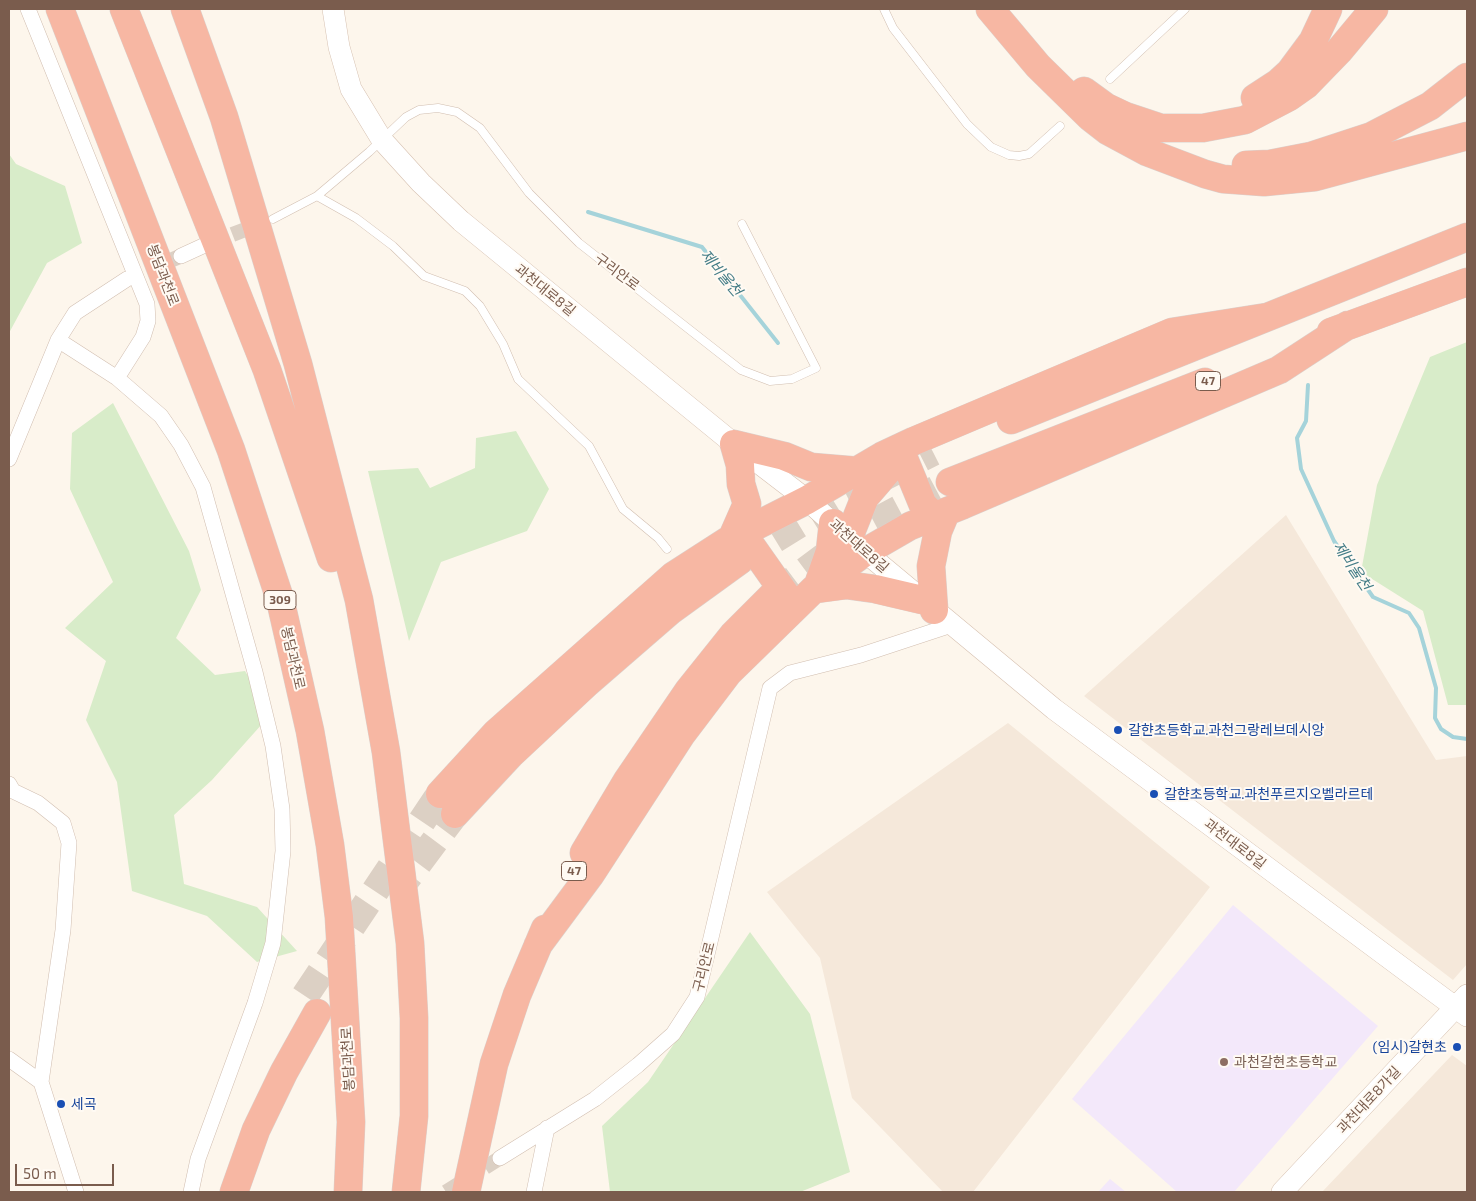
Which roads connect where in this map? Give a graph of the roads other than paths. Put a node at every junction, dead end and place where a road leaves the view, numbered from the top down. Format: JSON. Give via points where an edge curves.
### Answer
{"nodes":[{"id":1,"x":28,"y":9,"type":"edge"},
{"id":2,"x":58,"y":9,"type":"edge"},
{"id":3,"x":124,"y":9,"type":"edge"},
{"id":4,"x":185,"y":9,"type":"edge"},
{"id":5,"x":333,"y":9,"type":"edge"},
{"id":6,"x":884,"y":9,"type":"edge"},
{"id":7,"x":990,"y":9,"type":"edge"},
{"id":8,"x":1008,"y":9,"type":"edge"},
{"id":9,"x":1185,"y":9,"type":"edge"},
{"id":10,"x":1328,"y":9,"type":"edge"},
{"id":11,"x":1374,"y":9,"type":"edge"},
{"id":12,"x":1054,"y":62,"type":"junction"},
{"id":13,"x":1467,"y":77,"type":"edge"},
{"id":14,"x":1110,"y":79,"type":"dead end"},
{"id":15,"x":1060,"y":126,"type":"dead end"},
{"id":16,"x":1467,"y":136,"type":"edge"},
{"id":17,"x":382,"y":140,"type":"junction"},
{"id":18,"x":1128,"y":142,"type":"junction"},
{"id":19,"x":317,"y":196,"type":"junction"},
{"id":20,"x":273,"y":219,"type":"dead end"},
{"id":21,"x":742,"y":224,"type":"dead end"},
{"id":22,"x":1467,"y":236,"type":"edge"},
{"id":23,"x":205,"y":246,"type":"tunnel mouth"},
{"id":24,"x":181,"y":256,"type":"tunnel mouth"},
{"id":25,"x":128,"y":280,"type":"tunnel mouth"},
{"id":26,"x":1467,"y":282,"type":"edge"},
{"id":27,"x":1348,"y":325,"type":"junction"},
{"id":28,"x":58,"y":340,"type":"junction"},
{"id":29,"x":117,"y":378,"type":"junction"},
{"id":30,"x":734,"y":444,"type":"junction"},
{"id":31,"x":916,"y":449,"type":"junction"},
{"id":32,"x":9,"y":459,"type":"edge"},
{"id":33,"x":859,"y":471,"type":"junction"},
{"id":34,"x":950,"y":482,"type":"tunnel mouth"},
{"id":35,"x":807,"y":500,"type":"junction"},
{"id":36,"x":940,"y":514,"type":"junction"},
{"id":37,"x":849,"y":537,"type":"junction"},
{"id":38,"x":736,"y":545,"type":"junction"},
{"id":39,"x":667,"y":549,"type":"dead end"},
{"id":40,"x":816,"y":588,"type":"junction"},
{"id":41,"x":781,"y":604,"type":"junction"},
{"id":42,"x":936,"y":612,"type":"junction"},
{"id":43,"x":386,"y":752,"type":"junction"},
{"id":44,"x":9,"y":784,"type":"edge"},
{"id":45,"x":448,"y":804,"type":"tunnel mouth"},
{"id":46,"x":311,"y":1005,"type":"tunnel mouth"},
{"id":47,"x":1463,"y":1006,"type":"edge"},
{"id":48,"x":9,"y":1059,"type":"edge"},
{"id":49,"x":41,"y":1082,"type":"junction"},
{"id":50,"x":547,"y":1128,"type":"junction"},
{"id":51,"x":500,"y":1158,"type":"tunnel mouth"},
{"id":52,"x":76,"y":1192,"type":"edge"},
{"id":53,"x":191,"y":1192,"type":"edge"},
{"id":54,"x":234,"y":1192,"type":"edge"},
{"id":55,"x":348,"y":1192,"type":"edge"},
{"id":56,"x":406,"y":1192,"type":"edge"},
{"id":57,"x":466,"y":1192,"type":"edge"},
{"id":58,"x":534,"y":1192,"type":"edge"},
{"id":59,"x":1282,"y":1192,"type":"edge"}],
"edges":[{"from":1,"to":29,"type":"street","via":[[147,304],[148,320],[143,337]]},
{"from":2,"to":55,"type":"highway","name":"봉담과천로","number":"309","via":[[231,450],[280,599],[310,731],[339,917],[351,1122]]},
{"from":3,"to":43,"type":"highway","via":[[294,443],[329,551]]},
{"from":4,"to":43,"type":"highway","via":[[224,117],[298,364],[359,600]]},
{"from":5,"to":17,"type":"street","name":"과천대로8길","via":[[351,89]]},
{"from":6,"to":15,"type":"lane","via":[[893,28],[956,109],[991,147],[1008,155],[1029,154]]},
{"from":7,"to":18,"type":"highway","via":[[1065,94],[1090,117]]},
{"from":8,"to":12,"type":"highway"},
{"from":9,"to":14,"type":"lane"},
{"from":10,"to":12,"type":"highway","via":[[1313,41],[1278,83],[1250,101],[1210,117],[1171,119],[1137,112],[1101,96]]},
{"from":11,"to":12,"type":"highway","via":[[1306,85],[1265,111],[1223,125],[1182,129],[1142,123],[1088,95]]},
{"from":13,"to":18,"type":"highway","via":[[1430,106],[1394,126],[1334,150],[1290,161],[1205,164],[1166,157]]},
{"from":16,"to":18,"type":"highway","via":[[1339,172],[1264,182],[1230,180],[1205,174],[1167,161]]},
{"from":17,"to":19,"type":"lane","name":"구리안로"},
{"from":17,"to":21,"type":"lane","name":"구리안로","via":[[406,117],[420,110],[438,108],[457,112],[480,128],[529,193],[579,243],[741,370],[770,381],[792,379],[816,368]]},
{"from":17,"to":30,"type":"street","name":"과천대로8길","via":[[461,221]]},
{"from":19,"to":20,"type":"lane","name":"구리안로"},
{"from":19,"to":39,"type":"lane","via":[[356,218],[393,246],[424,276],[465,291],[480,306],[503,344],[518,379],[589,446],[623,509]]},
{"from":22,"to":31,"type":"highway","via":[[1268,317]]},
{"from":23,"to":24,"type":"street"},
{"from":25,"to":28,"type":"street","via":[[75,313]]},
{"from":26,"to":27,"type":"highway","number":"47"},
{"from":27,"to":34,"type":"highway","number":"47"},
{"from":27,"to":36,"type":"highway","via":[[1279,370]]},
{"from":28,"to":29,"type":"street"},
{"from":28,"to":32,"type":"street"},
{"from":29,"to":53,"type":"street","via":[[161,416],[203,487],[255,672],[273,746],[282,809],[284,851],[273,943],[255,1003],[198,1159]]},
{"from":30,"to":33,"type":"highway","via":[[811,466]]},
{"from":30,"to":35,"type":"street","name":"과천대로8길"},
{"from":30,"to":38,"type":"highway","via":[[747,504]]},
{"from":31,"to":33,"type":"highway","via":[[882,456]]},
{"from":31,"to":36,"type":"highway","via":[[923,505]]},
{"from":31,"to":37,"type":"highway","via":[[865,497]]},
{"from":33,"to":35,"type":"highway"},
{"from":35,"to":37,"type":"street","name":"과천대로8길"},
{"from":35,"to":38,"type":"highway"},
{"from":36,"to":37,"type":"highway","via":[[892,534]]},
{"from":36,"to":42,"type":"highway","via":[[931,566]]},
{"from":37,"to":40,"type":"highway"},
{"from":37,"to":40,"type":"highway","via":[[830,550]]},
{"from":37,"to":42,"type":"street","name":"과천대로8길"},
{"from":38,"to":41,"type":"highway","via":[[750,544],[788,598]]},
{"from":38,"to":45,"type":"highway","via":[[670,611],[510,755]]},
{"from":40,"to":41,"type":"highway"},
{"from":40,"to":42,"type":"highway","via":[[846,585],[875,589]]},
{"from":41,"to":57,"type":"highway","via":[[681,735],[590,875],[538,945],[494,1064]]},
{"from":42,"to":47,"type":"street","name":"과천대로8길","via":[[1054,709]]},
{"from":42,"to":50,"type":"street","name":"구리안로","via":[[860,655],[790,673],[770,688],[697,998],[673,1034],[638,1065],[595,1099]]},
{"from":43,"to":56,"type":"highway","via":[[410,943],[414,1018],[414,1116]]},
{"from":44,"to":49,"type":"street","via":[[13,791],[38,803],[62,823],[69,843],[63,930]]},
{"from":46,"to":54,"type":"highway","via":[[281,1040]]},
{"from":47,"to":59,"type":"street","name":"과천대로8가길"},
{"from":48,"to":49,"type":"street"},
{"from":49,"to":52,"type":"street"},
{"from":50,"to":51,"type":"street","name":"구리안로"},
{"from":50,"to":58,"type":"street"}]}
